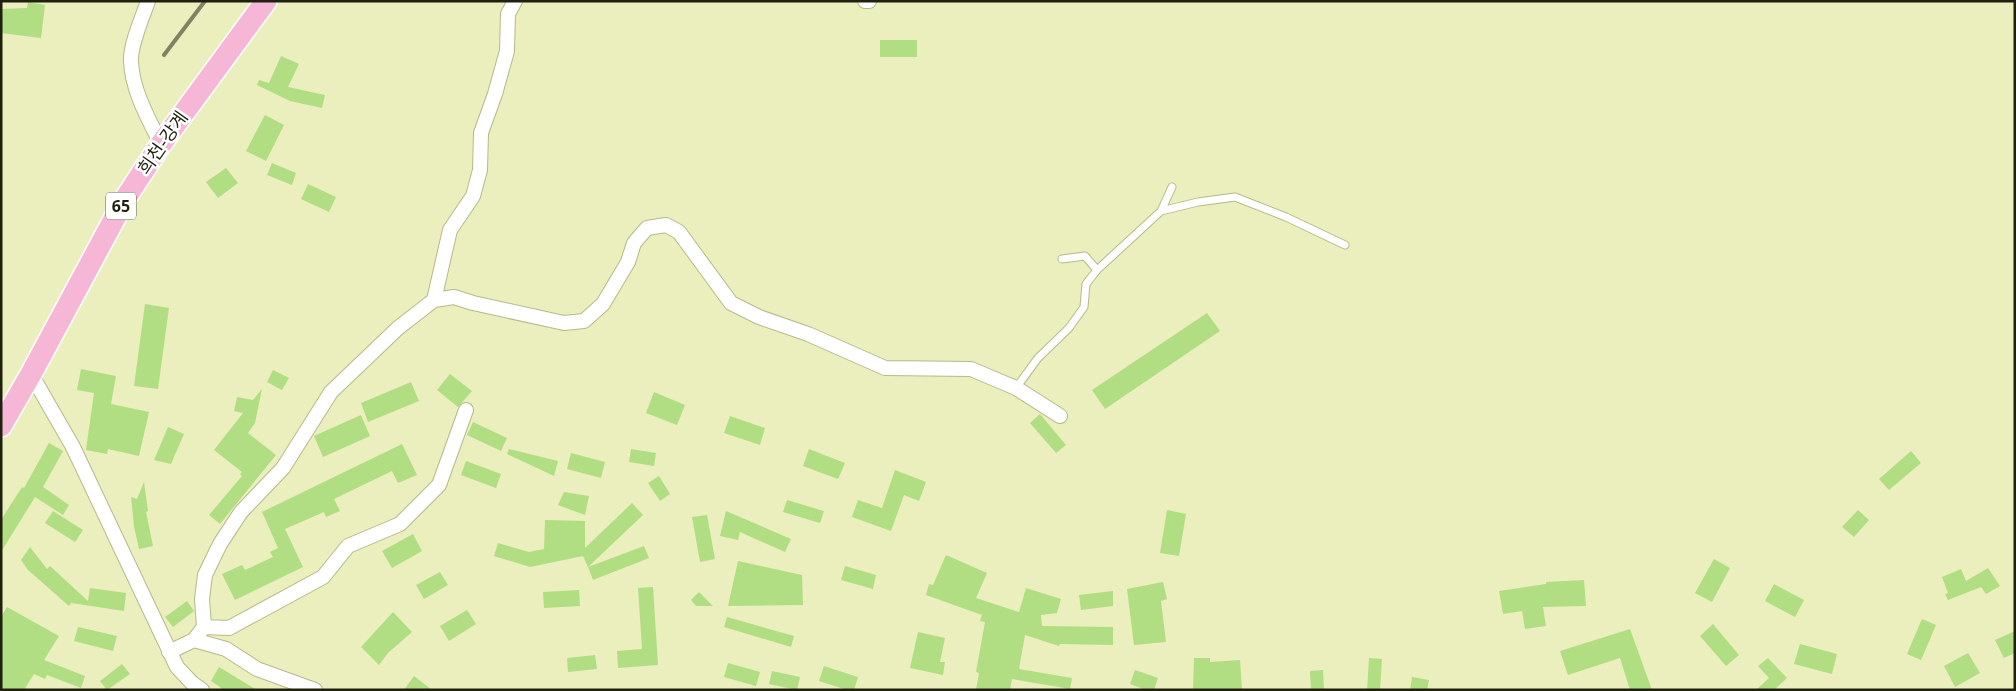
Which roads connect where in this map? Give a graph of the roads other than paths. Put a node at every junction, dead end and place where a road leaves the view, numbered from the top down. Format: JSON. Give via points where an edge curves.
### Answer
{"nodes":[{"id":1,"x":148,"y":1,"type":"edge"},
{"id":2,"x":266,"y":1,"type":"edge"},
{"id":3,"x":515,"y":1,"type":"edge"},
{"id":4,"x":865,"y":1,"type":"edge"},
{"id":5,"x":869,"y":1,"type":"edge"},
{"id":6,"x":161,"y":144,"type":"junction"},
{"id":7,"x":1172,"y":187,"type":"dead end"},
{"id":8,"x":1161,"y":211,"type":"junction"},
{"id":9,"x":1345,"y":245,"type":"dead end"},
{"id":10,"x":1062,"y":259,"type":"dead end"},
{"id":11,"x":1097,"y":270,"type":"junction"},
{"id":12,"x":434,"y":300,"type":"junction"},
{"id":13,"x":31,"y":374,"type":"junction"},
{"id":14,"x":1016,"y":388,"type":"junction"},
{"id":15,"x":466,"y":410,"type":"dead end"},
{"id":16,"x":1060,"y":416,"type":"dead end"},
{"id":17,"x":1,"y":426,"type":"edge"},
{"id":18,"x":204,"y":627,"type":"junction"},
{"id":19,"x":194,"y":640,"type":"junction"},
{"id":20,"x":169,"y":652,"type":"junction"},
{"id":21,"x":202,"y":690,"type":"edge"},
{"id":22,"x":316,"y":690,"type":"edge"}],
"edges":[{"from":1,"to":6,"type":"street","via":[[130,60],[142,107]]},
{"from":2,"to":6,"type":"main road","name":"희천-강계","number":"65"},
{"from":3,"to":12,"type":"street","via":[[508,14],[507,52],[481,133],[480,170],[472,196],[450,230]]},
{"from":4,"to":5,"type":"street"},
{"from":6,"to":13,"type":"main road","name":"희천-강계","number":"65","via":[[125,199]]},
{"from":7,"to":8,"type":"lane"},
{"from":8,"to":9,"type":"lane","via":[[1235,197],[1286,216]]},
{"from":8,"to":11,"type":"lane"},
{"from":10,"to":11,"type":"lane","via":[[1085,256]]},
{"from":11,"to":14,"type":"lane","via":[[1086,284],[1084,307],[1070,328],[1038,358]]},
{"from":12,"to":14,"type":"street","via":[[454,297],[564,323],[584,321],[603,304],[628,262],[634,243],[647,228],[666,225],[680,232],[730,303],[759,317],[808,334],[885,368],[971,369]]},
{"from":12,"to":18,"type":"street","via":[[398,328],[331,392],[283,468],[241,512],[205,575],[202,599]]},
{"from":13,"to":17,"type":"main road","name":"희천-강계","number":"65"},
{"from":13,"to":20,"type":"street","via":[[73,447]]},
{"from":14,"to":16,"type":"street"},
{"from":15,"to":18,"type":"street","via":[[439,485],[400,524],[348,546],[323,577],[229,628]]},
{"from":18,"to":19,"type":"street"},
{"from":19,"to":20,"type":"street"},
{"from":19,"to":22,"type":"street","via":[[226,649],[257,669]]},
{"from":20,"to":21,"type":"street","via":[[177,667]]}]}
